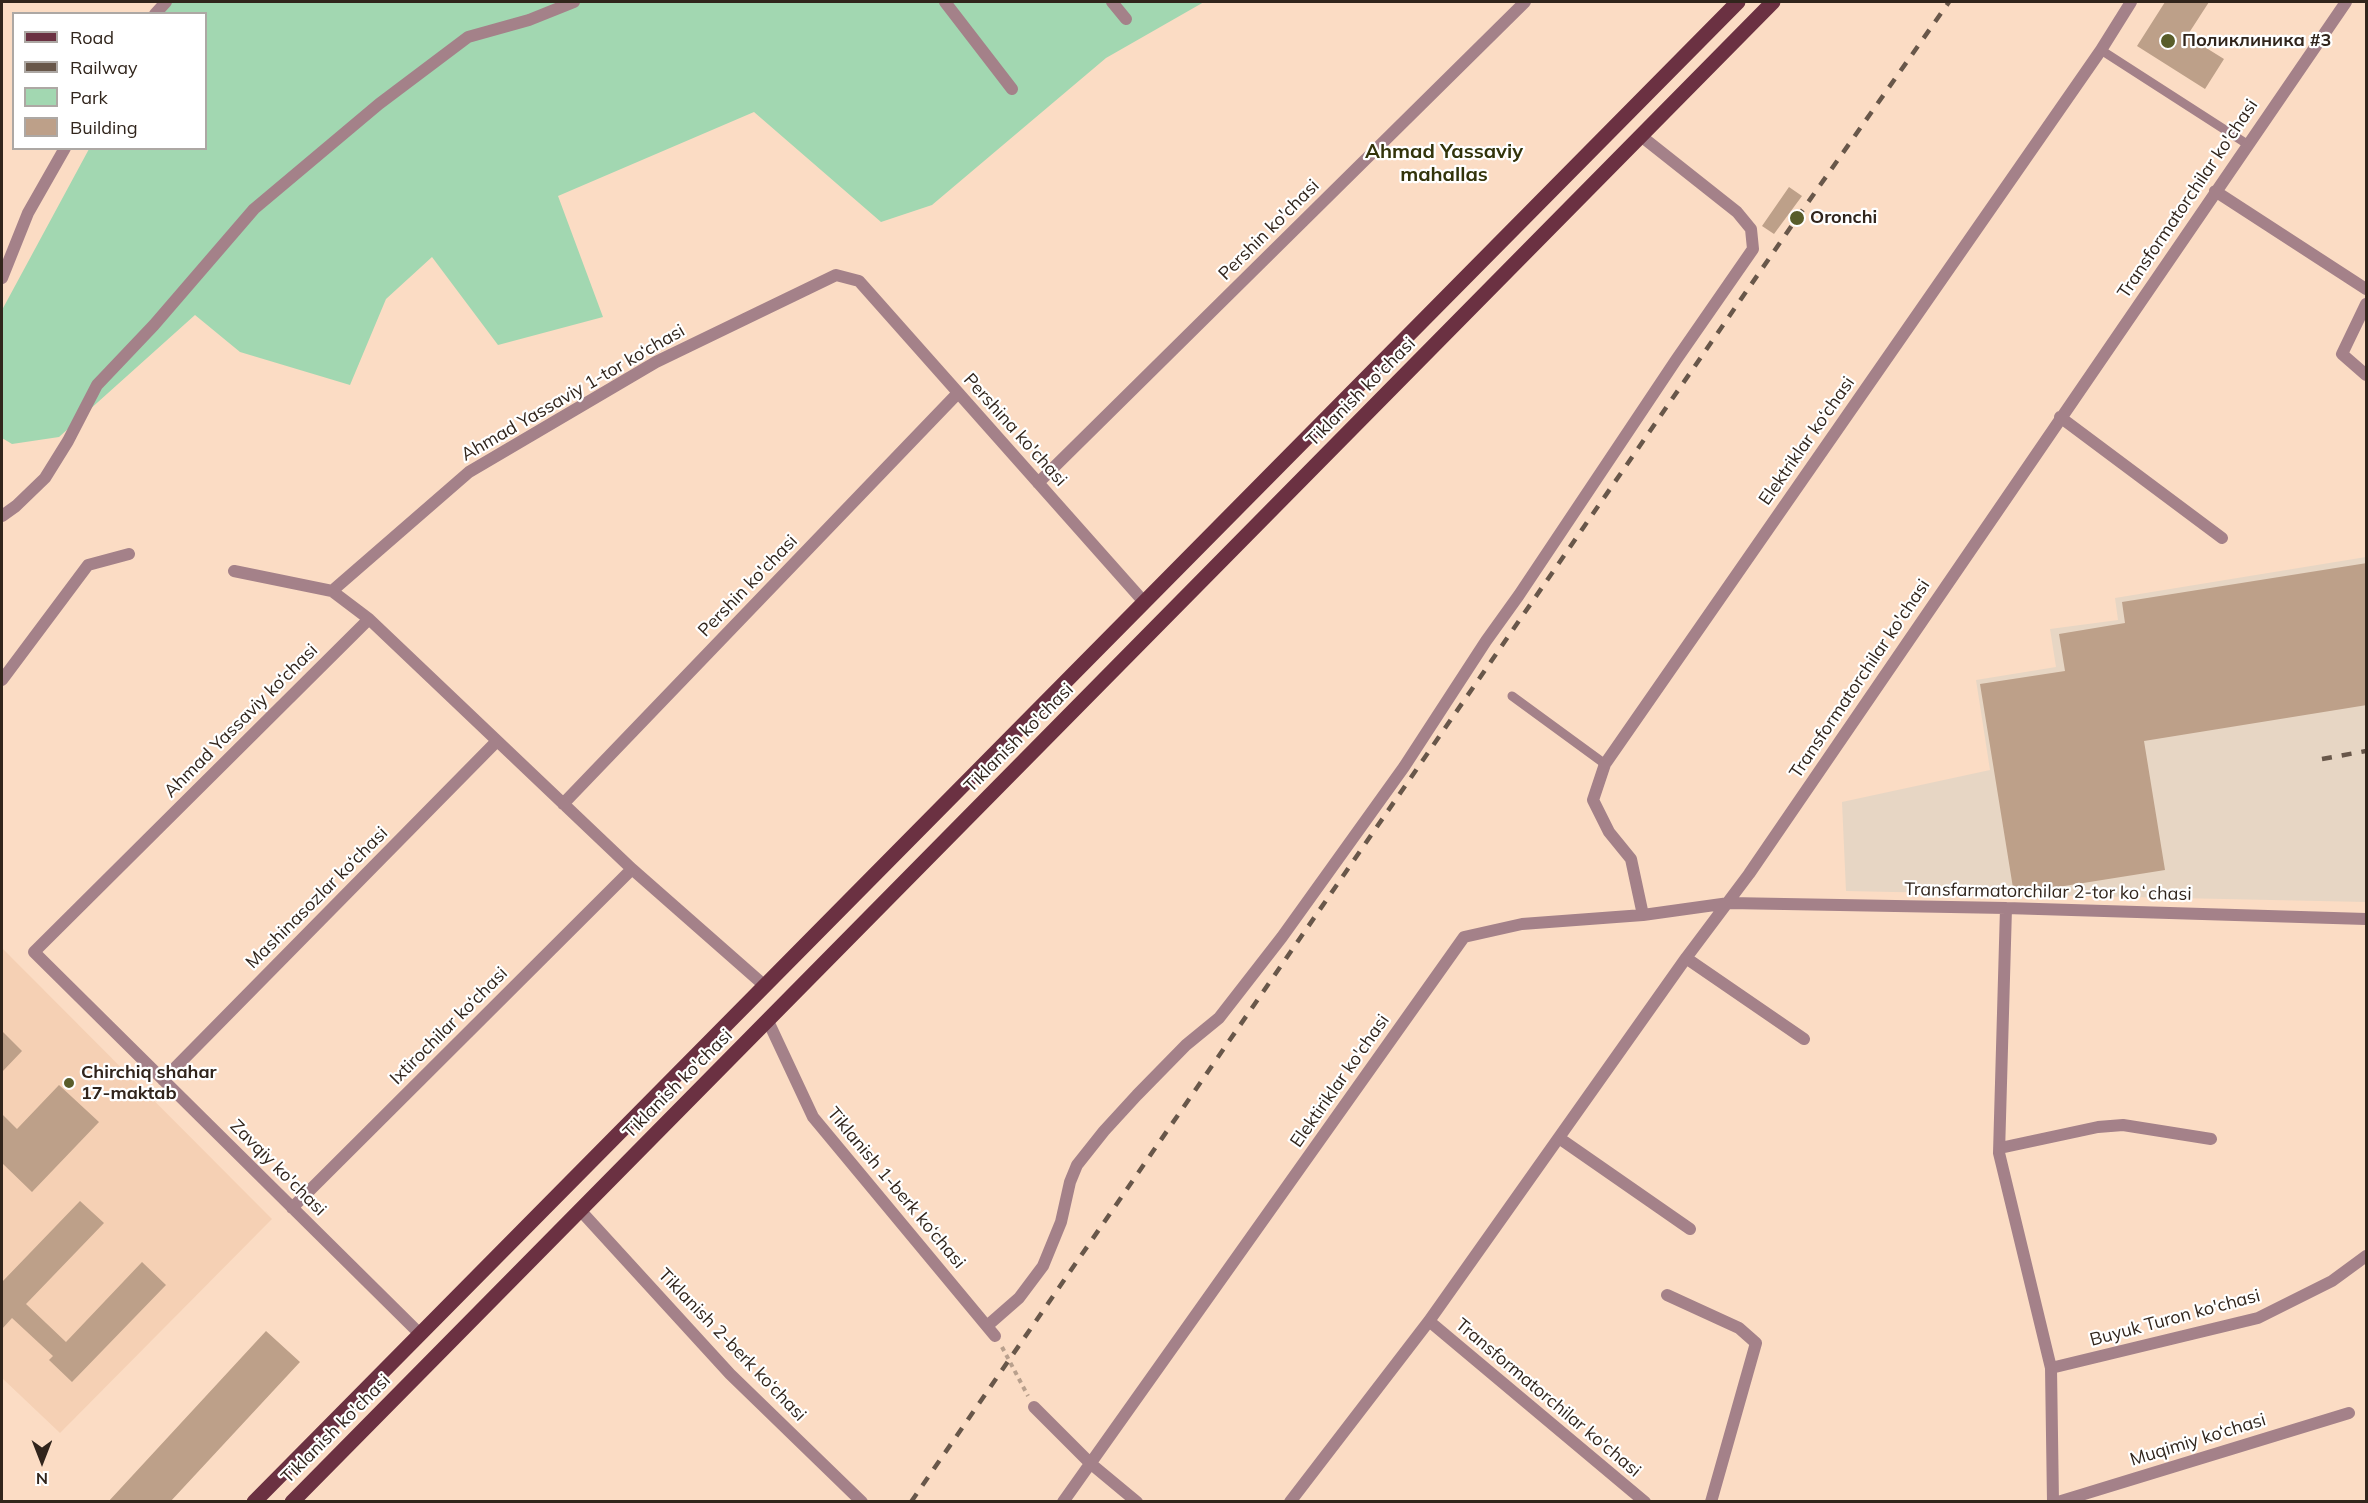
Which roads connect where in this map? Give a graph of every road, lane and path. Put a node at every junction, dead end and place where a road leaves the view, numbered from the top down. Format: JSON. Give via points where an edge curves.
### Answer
{"nodes":[{"id":1,"x":574,"y":2,"type":"edge"},
{"id":2,"x":945,"y":2,"type":"edge"},
{"id":3,"x":1112,"y":2,"type":"edge"},
{"id":4,"x":1525,"y":2,"type":"edge"},
{"id":5,"x":1738,"y":2,"type":"edge"},
{"id":6,"x":1773,"y":2,"type":"edge"},
{"id":7,"x":2131,"y":2,"type":"edge"},
{"id":8,"x":2346,"y":2,"type":"edge"},
{"id":9,"x":1126,"y":20,"type":"dead end"},
{"id":10,"x":2101,"y":50,"type":"junction"},
{"id":11,"x":1012,"y":89,"type":"dead end"},
{"id":12,"x":1641,"y":136,"type":"junction"},
{"id":13,"x":2247,"y":144,"type":"junction"},
{"id":14,"x":63,"y":150,"type":"edge"},
{"id":15,"x":2215,"y":191,"type":"junction"},
{"id":16,"x":2,"y":278,"type":"edge"},
{"id":17,"x":859,"y":281,"type":"joint"},
{"id":18,"x":2367,"y":290,"type":"edge"},
{"id":19,"x":2367,"y":304,"type":"edge"},
{"id":20,"x":2367,"y":375,"type":"edge"},
{"id":21,"x":958,"y":393,"type":"junction"},
{"id":22,"x":2060,"y":417,"type":"junction"},
{"id":23,"x":1038,"y":483,"type":"junction"},
{"id":24,"x":2,"y":516,"type":"edge"},
{"id":25,"x":2222,"y":538,"type":"dead end"},
{"id":26,"x":129,"y":554,"type":"dead end"},
{"id":27,"x":234,"y":571,"type":"dead end"},
{"id":28,"x":332,"y":591,"type":"junction"},
{"id":29,"x":1144,"y":602,"type":"junction"},
{"id":30,"x":369,"y":619,"type":"junction"},
{"id":31,"x":2,"y":680,"type":"edge"},
{"id":32,"x":1512,"y":696,"type":"dead end"},
{"id":33,"x":497,"y":741,"type":"junction"},
{"id":34,"x":1605,"y":764,"type":"junction"},
{"id":35,"x":563,"y":804,"type":"junction"},
{"id":36,"x":632,"y":869,"type":"junction"},
{"id":37,"x":1729,"y":903,"type":"junction"},
{"id":38,"x":2006,"y":908,"type":"junction"},
{"id":39,"x":1643,"y":915,"type":"junction"},
{"id":40,"x":2367,"y":919,"type":"edge"},
{"id":41,"x":34,"y":952,"type":"joint"},
{"id":42,"x":1686,"y":958,"type":"junction"},
{"id":43,"x":765,"y":986,"type":"junction"},
{"id":44,"x":768,"y":1021,"type":"junction"},
{"id":45,"x":1804,"y":1039,"type":"dead end"},
{"id":46,"x":163,"y":1080,"type":"junction"},
{"id":47,"x":1559,"y":1138,"type":"junction"},
{"id":48,"x":2211,"y":1139,"type":"dead end"},
{"id":49,"x":2000,"y":1148,"type":"junction"},
{"id":50,"x":292,"y":1208,"type":"junction"},
{"id":51,"x":580,"y":1210,"type":"junction"},
{"id":52,"x":1690,"y":1229,"type":"dead end"},
{"id":53,"x":2367,"y":1256,"type":"edge"},
{"id":54,"x":1667,"y":1295,"type":"dead end"},
{"id":55,"x":1429,"y":1321,"type":"junction"},
{"id":56,"x":991,"y":1331,"type":"junction"},
{"id":57,"x":420,"y":1334,"type":"junction"},
{"id":58,"x":2051,"y":1368,"type":"junction"},
{"id":59,"x":1020,"y":1380,"type":"dead end"},
{"id":60,"x":1034,"y":1407,"type":"dead end"},
{"id":61,"x":2349,"y":1413,"type":"dead end"},
{"id":62,"x":1090,"y":1463,"type":"junction"},
{"id":63,"x":254,"y":1502,"type":"edge"},
{"id":64,"x":292,"y":1502,"type":"edge"},
{"id":65,"x":862,"y":1502,"type":"edge"},
{"id":66,"x":1063,"y":1502,"type":"edge"},
{"id":67,"x":1137,"y":1502,"type":"edge"},
{"id":68,"x":1290,"y":1502,"type":"edge"},
{"id":69,"x":1645,"y":1502,"type":"edge"},
{"id":70,"x":1711,"y":1502,"type":"edge"},
{"id":71,"x":2053,"y":1502,"type":"edge"},
{"id":72,"x":2058,"y":1502,"type":"edge"}],
"edges":[{"from":1,"to":24,"type":"street","via":[[468,37],[379,104],[254,209],[97,385],[45,478]]},
{"from":2,"to":11,"type":"street"},
{"from":3,"to":9,"type":"street"},
{"from":4,"to":23,"type":"street","name":"Pershin ko'chasi"},
{"from":5,"to":29,"type":"main road"},
{"from":6,"to":12,"type":"main road","name":"Tiklanish ko'chasi"},
{"from":7,"to":10,"type":"street","name":"Elektriklar ko‘chasi"},
{"from":8,"to":13,"type":"street","name":"Transformatorchilar ko'chasi"},
{"from":10,"to":13,"type":"lane"},
{"from":10,"to":34,"type":"street","name":"Elektriklar ko‘chasi"},
{"from":12,"to":44,"type":"main road","name":"Tiklanish ko'chasi"},
{"from":12,"to":56,"type":"street","via":[[1737,212],[1751,229],[1753,249],[1404,767],[1282,937],[1219,1018],[1137,1095],[1077,1165],[1061,1222],[1043,1266]]},
{"from":13,"to":15,"type":"street","name":"Transformatorchilar ko'chasi"},
{"from":14,"to":16,"type":"street","via":[[27,213]]},
{"from":15,"to":18,"type":"street"},
{"from":15,"to":22,"type":"street","name":"Transformatorchilar ko'chasi"},
{"from":17,"to":21,"type":"street","name":"Pershina ko'chasi"},
{"from":17,"to":28,"type":"street","name":"Ahmad Yassaviy 1-tor ko‘chasi","via":[[836,275],[656,363],[478,466]]},
{"from":19,"to":20,"type":"street","via":[[2342,354]]},
{"from":21,"to":23,"type":"street","name":"Pershina ko'chasi"},
{"from":21,"to":35,"type":"street","name":"Pershin ko'chasi"},
{"from":22,"to":25,"type":"street"},
{"from":22,"to":37,"type":"street","name":"Transformatorchilar ko'chasi"},
{"from":23,"to":29,"type":"street","name":"Pershina ko'chasi"},
{"from":26,"to":31,"type":"street","via":[[88,566]]},
{"from":27,"to":28,"type":"street"},
{"from":28,"to":30,"type":"street"},
{"from":29,"to":43,"type":"main road"},
{"from":30,"to":33,"type":"street"},
{"from":30,"to":41,"type":"street","name":"Ahmad Yassaviy ko‘chasi"},
{"from":32,"to":34,"type":"lane"},
{"from":33,"to":35,"type":"street"},
{"from":33,"to":46,"type":"street","name":"Mashinasozlar ko‘chasi"},
{"from":34,"to":39,"type":"street","name":"Elektriklar ko‘chasi","via":[[1593,800],[1609,832],[1631,859]]},
{"from":35,"to":36,"type":"street"},
{"from":36,"to":43,"type":"street"},
{"from":36,"to":50,"type":"street","name":"Ixtirochilar ko‘chasi"},
{"from":37,"to":38,"type":"street","name":"Transfarmatorchilar 2-tor koʻchasi"},
{"from":37,"to":39,"type":"street","name":"Elektiriklar ko'chasi"},
{"from":37,"to":42,"type":"street","name":"Transformatorchilar ko'chasi"},
{"from":38,"to":40,"type":"street","name":"Transfarmatorchilar 2-tor koʻchasi"},
{"from":38,"to":49,"type":"street"},
{"from":39,"to":62,"type":"street","name":"Elektiriklar ko'chasi","via":[[1522,924],[1464,937]]},
{"from":41,"to":46,"type":"street","name":"Zavqiy ko'chasi"},
{"from":42,"to":45,"type":"street"},
{"from":42,"to":47,"type":"street","name":"Transformatorchilar ko'chasi"},
{"from":43,"to":44,"type":"main road"},
{"from":43,"to":57,"type":"main road"},
{"from":44,"to":51,"type":"main road","name":"Tiklanish ko'chasi"},
{"from":44,"to":56,"type":"street","name":"Tiklanish 1-berk ko‘chasi","via":[[813,1118]]},
{"from":46,"to":50,"type":"street","name":"Zavqiy ko'chasi"},
{"from":47,"to":52,"type":"street"},
{"from":47,"to":55,"type":"street","name":"Transformatorchilar ko'chasi"},
{"from":48,"to":49,"type":"street","via":[[2123,1125]]},
{"from":49,"to":58,"type":"street"},
{"from":50,"to":57,"type":"street","name":"Zavqiy ko'chasi"},
{"from":51,"to":64,"type":"main road","name":"Tiklanish ko'chasi"},
{"from":51,"to":65,"type":"street","name":"Tiklanish 2-berk ko‘chasi","via":[[730,1374]]},
{"from":53,"to":58,"type":"street","name":"Buyuk Turon ko'chasi","via":[[2332,1281],[2258,1318]]},
{"from":54,"to":70,"type":"street","via":[[1739,1328],[1756,1344]]},
{"from":55,"to":68,"type":"street","name":"Transformatorchilar ko'chasi"},
{"from":55,"to":69,"type":"street","name":"Transformatorchilar ko'chasi"},
{"from":56,"to":59,"type":"path"},
{"from":57,"to":63,"type":"main road"},
{"from":58,"to":71,"type":"street"},
{"from":60,"to":62,"type":"street"},
{"from":61,"to":72,"type":"street","name":"Muqimiy ko‘chasi"},
{"from":62,"to":66,"type":"street","name":"Elektiriklar ko'chasi"},
{"from":62,"to":67,"type":"street"}]}
